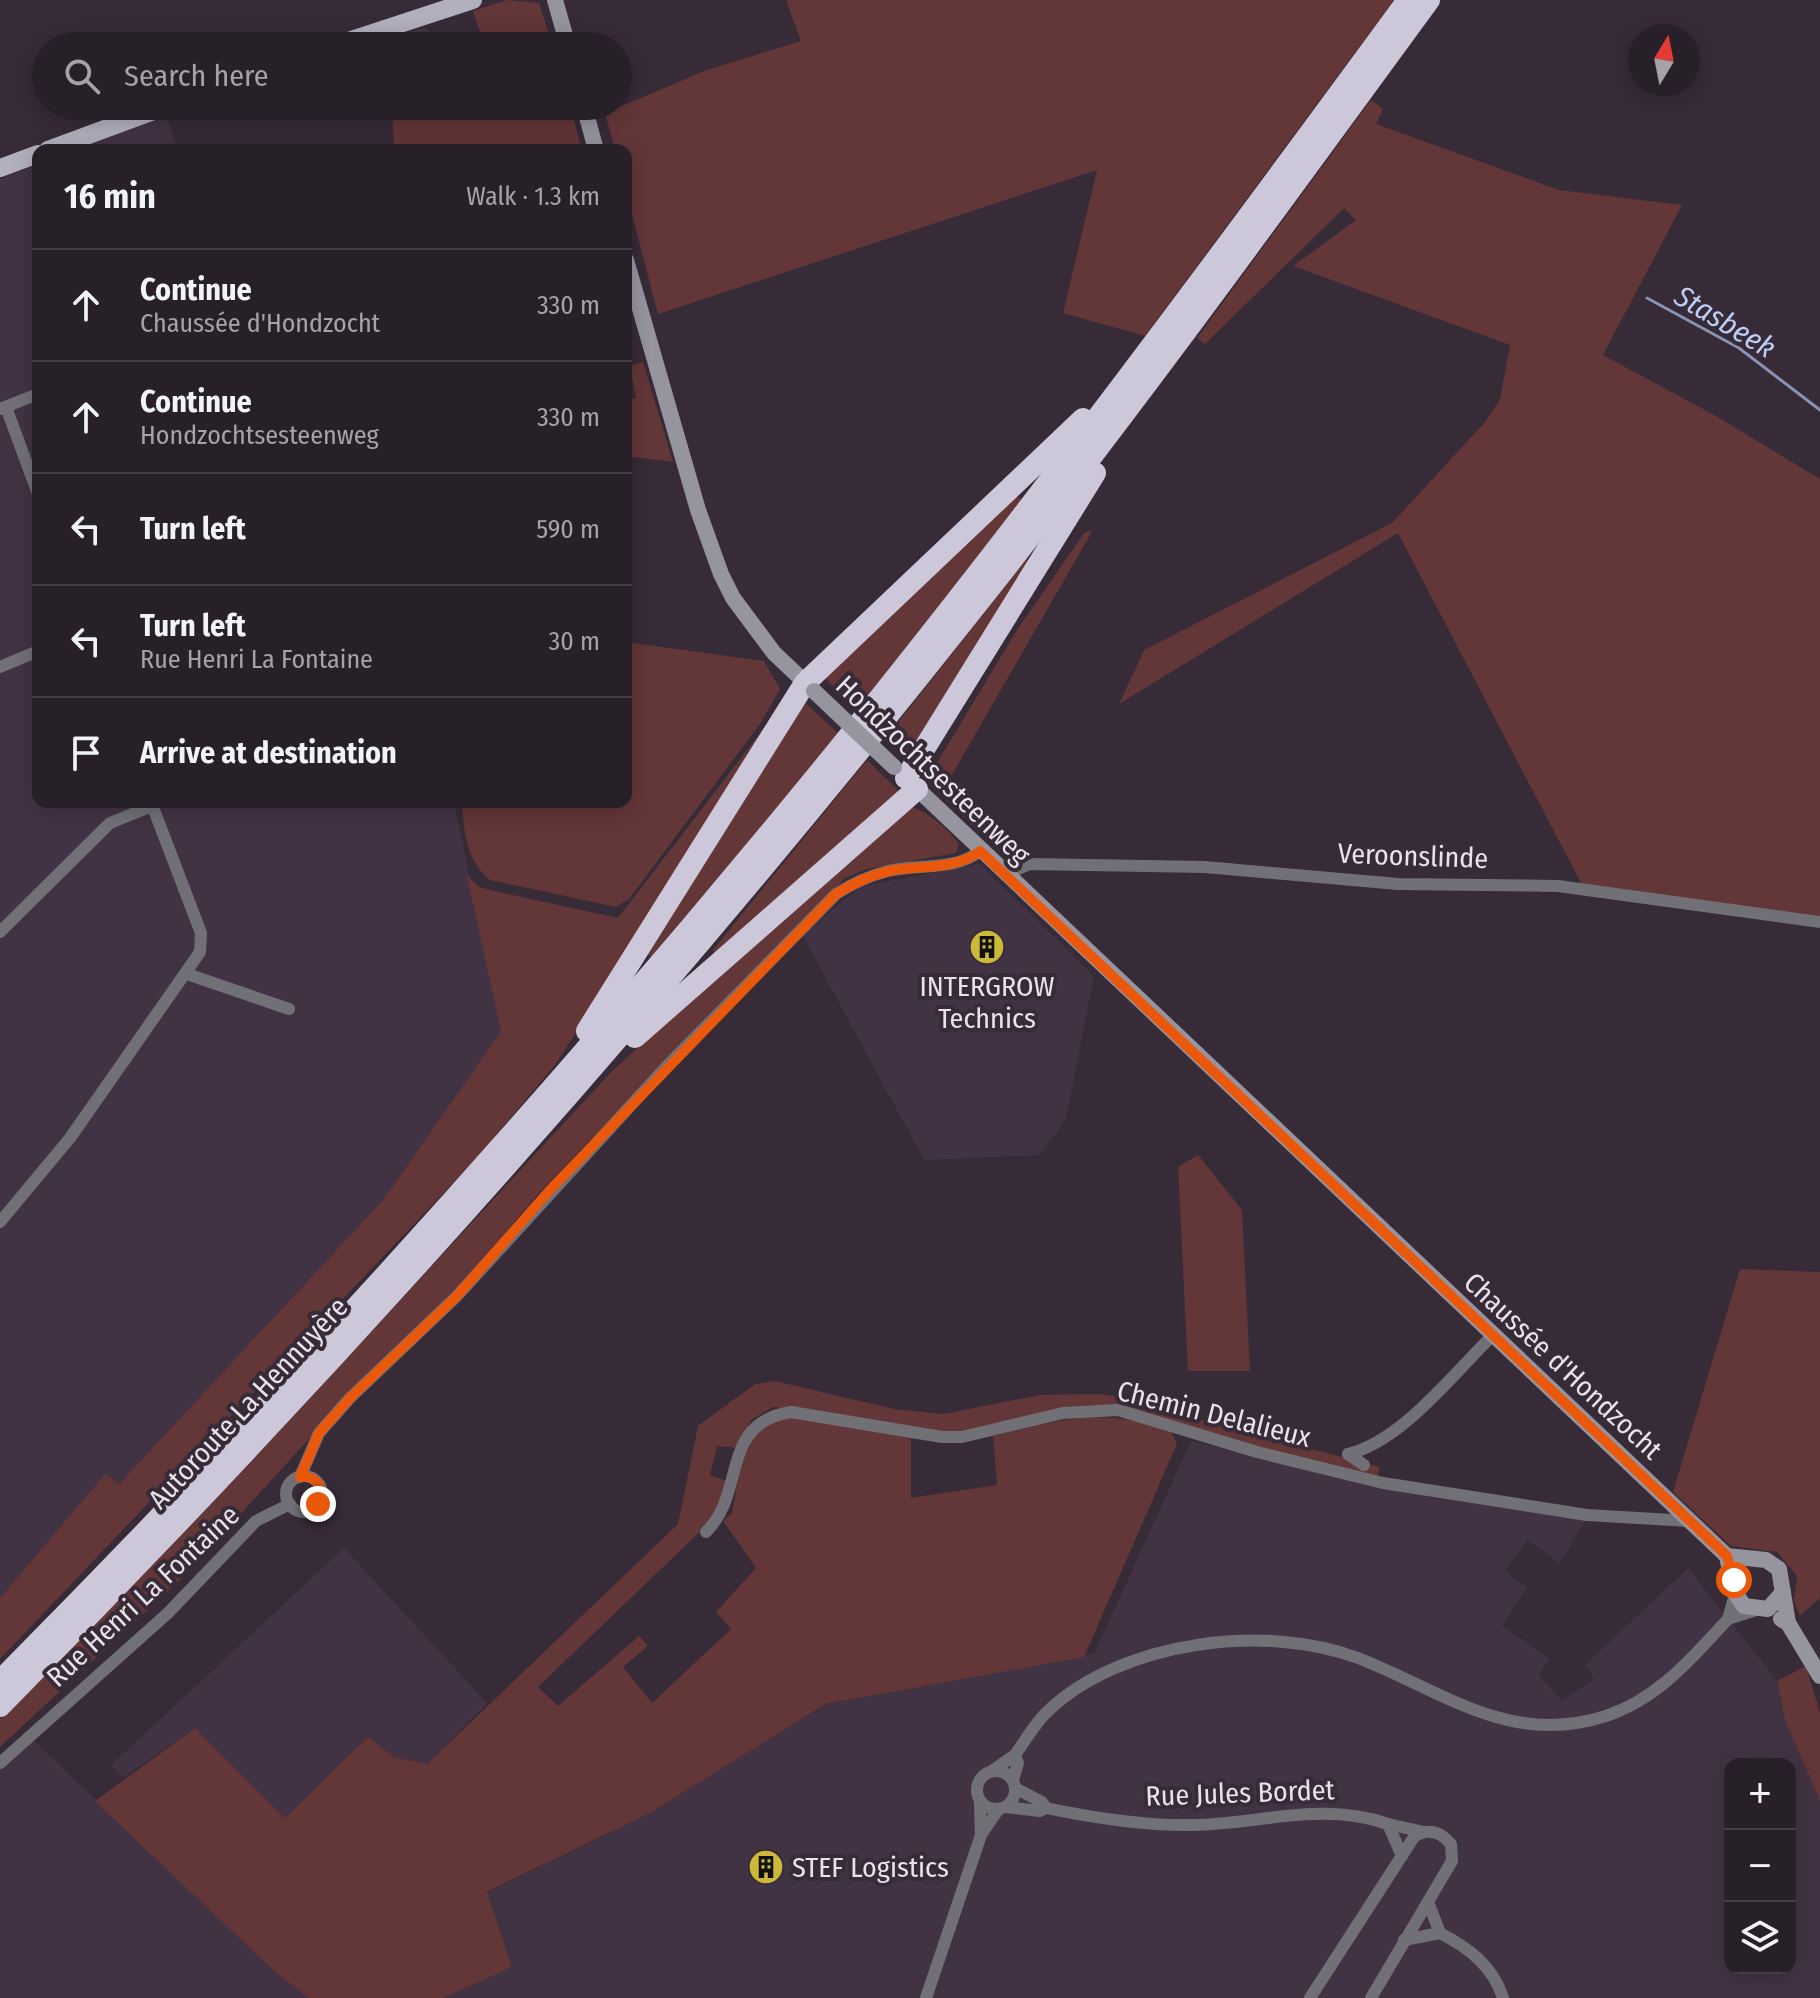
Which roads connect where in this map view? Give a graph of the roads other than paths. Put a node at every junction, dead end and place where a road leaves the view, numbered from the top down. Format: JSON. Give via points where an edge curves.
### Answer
{"nodes":[{"id":1,"x":473,"y":0,"type":"edge"},
{"id":2,"x":555,"y":0,"type":"edge"},
{"id":3,"x":1408,"y":0,"type":"edge"},
{"id":4,"x":1429,"y":0,"type":"edge"},
{"id":5,"x":377,"y":32,"type":"edge"},
{"id":6,"x":564,"y":32,"type":"edge"},
{"id":7,"x":129,"y":120,"type":"edge"},
{"id":8,"x":588,"y":120,"type":"edge"},
{"id":9,"x":64,"y":144,"type":"edge"},
{"id":10,"x":594,"y":144,"type":"edge"},
{"id":11,"x":32,"y":156,"type":"edge"},
{"id":12,"x":0,"y":168,"type":"edge"},
{"id":13,"x":632,"y":281,"type":"edge"},
{"id":14,"x":1126,"y":382,"type":"junction"},
{"id":15,"x":32,"y":396,"type":"edge"},
{"id":16,"x":3,"y":408,"type":"edge"},
{"id":17,"x":1118,"y":422,"type":"junction"},
{"id":18,"x":32,"y":479,"type":"edge"},
{"id":19,"x":32,"y":654,"type":"edge"},
{"id":20,"x":0,"y":667,"type":"edge"},
{"id":21,"x":809,"y":687,"type":"junction"},
{"id":22,"x":906,"y":778,"type":"junction"},
{"id":23,"x":142,"y":808,"type":"edge"},
{"id":24,"x":153,"y":808,"type":"edge"},
{"id":25,"x":980,"y":851,"type":"junction"},
{"id":26,"x":1006,"y":875,"type":"junction"},
{"id":27,"x":1820,"y":922,"type":"edge"},
{"id":28,"x":0,"y":932,"type":"edge"},
{"id":29,"x":187,"y":974,"type":"junction"},
{"id":30,"x":289,"y":1009,"type":"dead end"},
{"id":31,"x":532,"y":1126,"type":"junction"},
{"id":32,"x":511,"y":1136,"type":"junction"},
{"id":33,"x":1365,"y":1213,"type":"joint"},
{"id":34,"x":0,"y":1222,"type":"edge"},
{"id":35,"x":1493,"y":1335,"type":"junction"},
{"id":36,"x":1364,"y":1465,"type":"dead end"},
{"id":37,"x":300,"y":1477,"type":"junction"},
{"id":38,"x":290,"y":1504,"type":"junction"},
{"id":39,"x":1689,"y":1521,"type":"junction"},
{"id":40,"x":706,"y":1532,"type":"dead end"},
{"id":41,"x":1727,"y":1556,"type":"junction"},
{"id":42,"x":1754,"y":1560,"type":"junction"},
{"id":43,"x":1734,"y":1587,"type":"junction"},
{"id":44,"x":1783,"y":1592,"type":"junction"},
{"id":45,"x":1761,"y":1610,"type":"junction"},
{"id":46,"x":1728,"y":1619,"type":"junction"},
{"id":47,"x":1788,"y":1623,"type":"junction"},
{"id":48,"x":1820,"y":1676,"type":"edge"},
{"id":49,"x":0,"y":1681,"type":"edge"},
{"id":50,"x":0,"y":1706,"type":"edge"},
{"id":51,"x":1015,"y":1755,"type":"junction"},
{"id":52,"x":0,"y":1763,"type":"edge"},
{"id":53,"x":992,"y":1771,"type":"junction"},
{"id":54,"x":1014,"y":1784,"type":"junction"},
{"id":55,"x":980,"y":1803,"type":"junction"},
{"id":56,"x":1046,"y":1808,"type":"junction"},
{"id":57,"x":1002,"y":1809,"type":"junction"},
{"id":58,"x":1388,"y":1824,"type":"junction"},
{"id":59,"x":1424,"y":1832,"type":"junction"},
{"id":60,"x":981,"y":1835,"type":"junction"},
{"id":61,"x":1402,"y":1856,"type":"junction"},
{"id":62,"x":1428,"y":1902,"type":"junction"},
{"id":63,"x":1440,"y":1933,"type":"junction"},
{"id":64,"x":1404,"y":1940,"type":"junction"},
{"id":65,"x":926,"y":1998,"type":"edge"},
{"id":66,"x":1310,"y":1998,"type":"edge"},
{"id":67,"x":1371,"y":1998,"type":"edge"},
{"id":68,"x":1503,"y":1998,"type":"edge"}],
"edges":[{"from":1,"to":5,"type":"main road"},
{"from":2,"to":6,"type":"main road"},
{"from":3,"to":14,"type":"highway"},
{"from":4,"to":17,"type":"highway"},
{"from":7,"to":9,"type":"main road"},
{"from":8,"to":10,"type":"main road"},
{"from":11,"to":12,"type":"main road"},
{"from":13,"to":21,"type":"main road","name":"Hondzochtsesteenweg","via":[[721,574],[774,653]]},
{"from":14,"to":21,"type":"highway"},
{"from":14,"to":31,"type":"highway"},
{"from":15,"to":16,"type":"street"},
{"from":16,"to":18,"type":"street"},
{"from":17,"to":22,"type":"highway","via":[[1106,456]]},
{"from":17,"to":31,"type":"highway","via":[[848,764]]},
{"from":19,"to":20,"type":"street"},
{"from":21,"to":22,"type":"main road","name":"Hondzochtsesteenweg","bridge":true},
{"from":21,"to":32,"type":"highway","via":[[620,981]]},
{"from":22,"to":25,"type":"main road","name":"Hondzochtsesteenweg"},
{"from":22,"to":31,"type":"highway","via":[[668,1007]]},
{"from":23,"to":28,"type":"street","via":[[110,823]]},
{"from":24,"to":29,"type":"street","via":[[201,933],[200,952]]},
{"from":25,"to":26,"type":"main road","name":"Hondzochtsesteenweg"},
{"from":25,"to":37,"type":"street","via":[[956,862],[859,880],[836,894],[622,1113],[456,1297],[350,1398],[319,1433]]},
{"from":26,"to":27,"type":"street","name":"Veroonslinde","via":[[1029,864],[1189,866],[1398,884],[1545,885]]},
{"from":26,"to":33,"type":"main road","name":"Hondzochtsesteenweg"},
{"from":29,"to":30,"type":"street"},
{"from":29,"to":34,"type":"street","via":[[70,1138]]},
{"from":31,"to":32,"type":"highway","name":"Autoroute La Hennuyère"},
{"from":31,"to":50,"type":"highway","name":"Autoroute La Hennuyère","via":[[138,1566]]},
{"from":32,"to":49,"type":"highway","name":"Autoroute La Hennuyère","via":[[264,1408]]},
{"from":33,"to":35,"type":"main road","name":"Chaussée d'Hondzocht"},
{"from":35,"to":36,"type":"street","via":[[1397,1430],[1368,1449],[1348,1454]]},
{"from":35,"to":39,"type":"main road","name":"Chaussée d'Hondzocht"},
{"from":37,"to":38,"type":"street","via":[[289,1485]]},
{"from":37,"to":38,"type":"street","name":"Rue Henri La Fontaine","via":[[315,1480],[321,1500],[309,1511]]},
{"from":38,"to":52,"type":"street","name":"Rue Henri La Fontaine","via":[[256,1521],[168,1613]]},
{"from":39,"to":40,"type":"street","name":"Chemin Delalieux","via":[[1587,1515],[1383,1483],[1118,1410],[1063,1413],[962,1437],[791,1412],[771,1415],[744,1439],[723,1509]]},
{"from":39,"to":41,"type":"main road","name":"Chaussée d'Hondzocht"},
{"from":41,"to":42,"type":"main road"},
{"from":41,"to":43,"type":"main road"},
{"from":42,"to":43,"type":"main road","via":[[1741,1567]]},
{"from":42,"to":44,"type":"main road","via":[[1766,1560],[1779,1569]]},
{"from":43,"to":45,"type":"main road","via":[[1744,1606]]},
{"from":43,"to":46,"type":"street"},
{"from":44,"to":45,"type":"main road","via":[[1775,1605]]},
{"from":44,"to":47,"type":"main road"},
{"from":45,"to":46,"type":"street"},
{"from":45,"to":47,"type":"main road"},
{"from":46,"to":51,"type":"street","via":[[1673,1677],[1637,1703],[1606,1716],[1554,1725],[1497,1720],[1356,1657],[1296,1643],[1240,1639],[1180,1648],[1127,1665],[1070,1693],[1046,1712]]},
{"from":47,"to":48,"type":"main road"},
{"from":51,"to":53,"type":"street"},
{"from":51,"to":54,"type":"street"},
{"from":53,"to":54,"type":"street","via":[[1004,1772]]},
{"from":53,"to":55,"type":"street","via":[[977,1783]]},
{"from":54,"to":56,"type":"street"},
{"from":54,"to":57,"type":"street","via":[[1014,1799]]},
{"from":55,"to":57,"type":"street"},
{"from":55,"to":60,"type":"street"},
{"from":56,"to":57,"type":"street","name":"Rue Jules Bordet"},
{"from":56,"to":58,"type":"street","name":"Rue Jules Bordet","via":[[1158,1824],[1318,1811],[1351,1813]]},
{"from":57,"to":60,"type":"street"},
{"from":58,"to":59,"type":"street","name":"Rue Jules Bordet"},
{"from":58,"to":61,"type":"street"},
{"from":59,"to":61,"type":"street"},
{"from":59,"to":62,"type":"street","via":[[1446,1838],[1453,1855]]},
{"from":60,"to":65,"type":"street"},
{"from":61,"to":66,"type":"street"},
{"from":62,"to":63,"type":"street"},
{"from":62,"to":64,"type":"street"},
{"from":63,"to":64,"type":"street"},
{"from":63,"to":68,"type":"street","via":[[1475,1954]]},
{"from":64,"to":67,"type":"street"}]}
